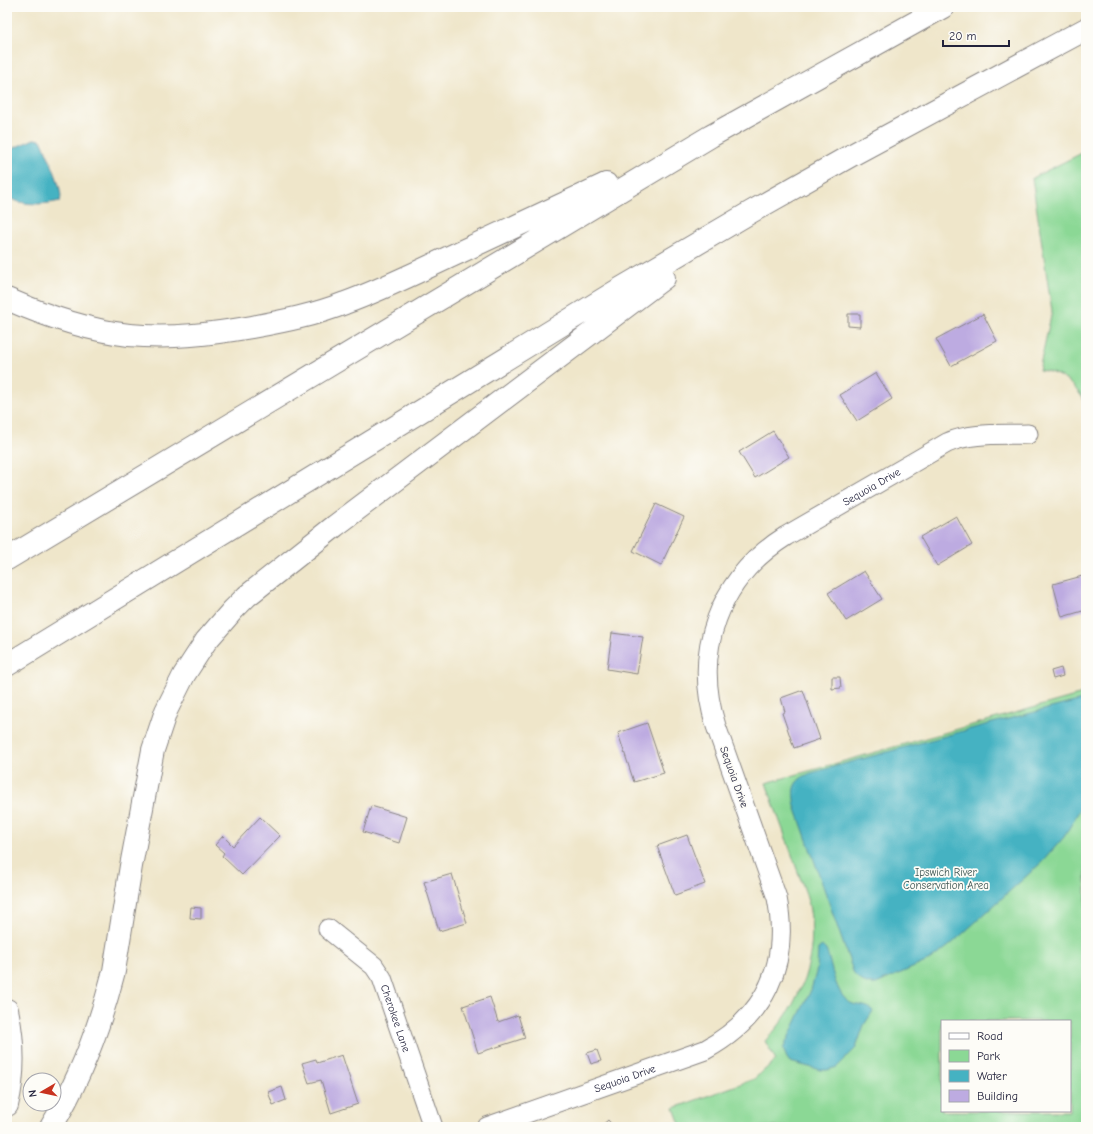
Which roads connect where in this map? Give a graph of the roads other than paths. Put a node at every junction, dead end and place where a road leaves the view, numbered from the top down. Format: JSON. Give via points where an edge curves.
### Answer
{"nodes":[{"id":1,"x":943,"y":7,"type":"edge"},
{"id":2,"x":1086,"y":29,"type":"edge"},
{"id":3,"x":710,"y":136,"type":"junction"},
{"id":4,"x":751,"y":212,"type":"junction"},
{"id":5,"x":7,"y":299,"type":"edge"},
{"id":6,"x":1028,"y":434,"type":"dead end"},
{"id":7,"x":7,"y":558,"type":"edge"},
{"id":8,"x":7,"y":665,"type":"edge"},
{"id":9,"x":328,"y":929,"type":"dead end"},
{"id":10,"x":7,"y":1010,"type":"edge"},
{"id":11,"x":7,"y":1105,"type":"edge"},
{"id":12,"x":51,"y":1127,"type":"edge"},
{"id":13,"x":433,"y":1127,"type":"edge"},
{"id":14,"x":487,"y":1127,"type":"edge"}],
"edges":[{"from":1,"to":3,"type":"highway"},
{"from":2,"to":4,"type":"highway"},
{"from":3,"to":5,"type":"highway","via":[[382,288],[344,304],[305,316],[205,334],[144,336],[79,325]]},
{"from":3,"to":7,"type":"highway"},
{"from":4,"to":8,"type":"highway","via":[[614,293]]},
{"from":4,"to":12,"type":"highway","via":[[335,526],[248,596],[206,641],[184,675],[159,730],[149,770],[107,1000],[80,1074]]},
{"from":6,"to":14,"type":"street","name":"Sequoia Drive","via":[[970,436],[947,443],[786,536],[763,552],[744,571],[725,600],[712,632],[707,686],[712,713],[777,898],[781,924],[774,975],[759,1004],[747,1019],[728,1036],[705,1050]]},
{"from":9,"to":13,"type":"street","name":"Cherokee Lane","via":[[374,966],[382,978]]},
{"from":10,"to":11,"type":"highway","via":[[13,1057]]}]}
